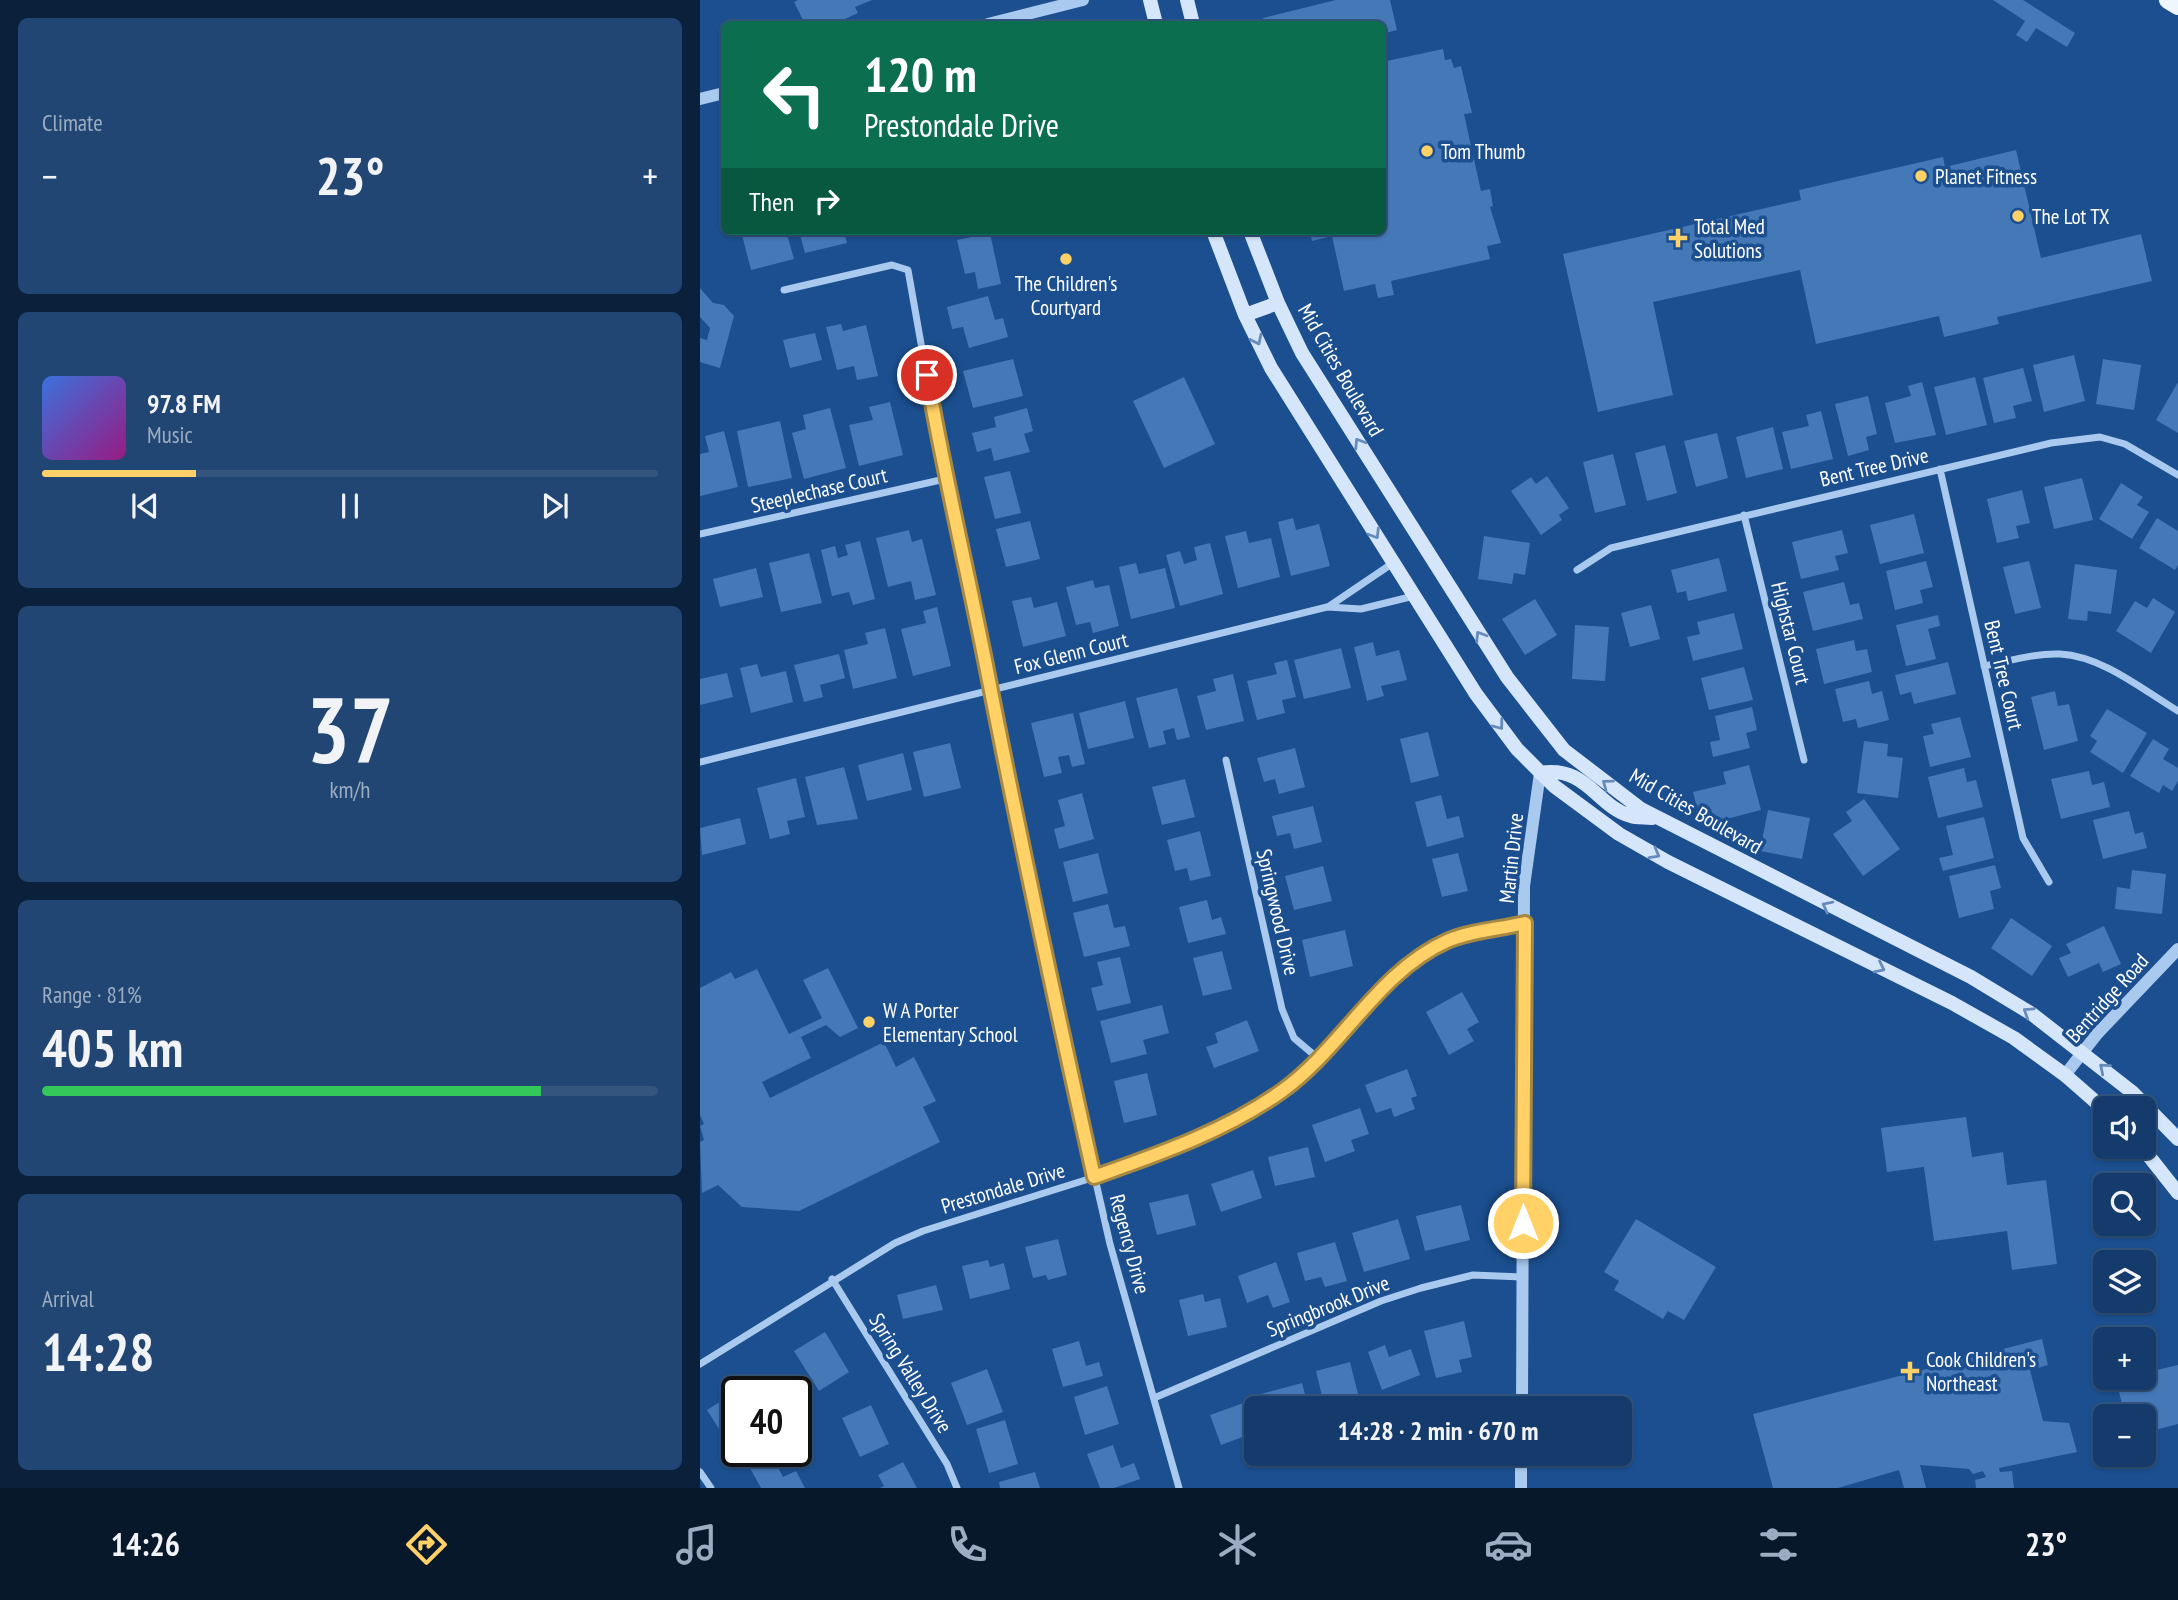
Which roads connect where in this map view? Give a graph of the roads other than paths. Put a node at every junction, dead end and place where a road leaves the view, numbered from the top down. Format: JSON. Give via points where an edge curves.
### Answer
{"nodes":[{"id":1,"x":1083,"y":0,"type":"edge"},
{"id":2,"x":1150,"y":0,"type":"edge"},
{"id":3,"x":1187,"y":0,"type":"edge"},
{"id":4,"x":2168,"y":0,"type":"edge"},
{"id":5,"x":2178,"y":6,"type":"edge"},
{"id":6,"x":1000,"y":21,"type":"edge"},
{"id":7,"x":1155,"y":21,"type":"edge"},
{"id":8,"x":1192,"y":21,"type":"edge"},
{"id":9,"x":721,"y":94,"type":"edge"},
{"id":10,"x":700,"y":99,"type":"edge"},
{"id":11,"x":1215,"y":235,"type":"edge"},
{"id":12,"x":1252,"y":235,"type":"edge"},
{"id":13,"x":784,"y":290,"type":"dead end"},
{"id":14,"x":1278,"y":303,"type":"junction"},
{"id":15,"x":1245,"y":315,"type":"junction"},
{"id":16,"x":1940,"y":469,"type":"junction"},
{"id":17,"x":2178,"y":475,"type":"edge"},
{"id":18,"x":945,"y":479,"type":"junction"},
{"id":19,"x":1744,"y":515,"type":"junction"},
{"id":20,"x":700,"y":534,"type":"edge"},
{"id":21,"x":1393,"y":563,"type":"junction"},
{"id":22,"x":1577,"y":570,"type":"dead end"},
{"id":23,"x":1414,"y":596,"type":"junction"},
{"id":24,"x":1327,"y":607,"type":"junction"},
{"id":25,"x":1984,"y":666,"type":"junction"},
{"id":26,"x":991,"y":690,"type":"junction"},
{"id":27,"x":2178,"y":711,"type":"edge"},
{"id":28,"x":1226,"y":760,"type":"dead end"},
{"id":29,"x":1804,"y":760,"type":"dead end"},
{"id":30,"x":700,"y":762,"type":"edge"},
{"id":31,"x":1540,"y":773,"type":"junction"},
{"id":32,"x":1657,"y":818,"type":"junction"},
{"id":33,"x":2049,"y":882,"type":"dead end"},
{"id":34,"x":1525,"y":923,"type":"junction"},
{"id":35,"x":2178,"y":949,"type":"edge"},
{"id":36,"x":2084,"y":1052,"type":"junction"},
{"id":37,"x":1320,"y":1060,"type":"junction"},
{"id":38,"x":2065,"y":1074,"type":"junction"},
{"id":39,"x":2093,"y":1099,"type":"edge"},
{"id":40,"x":2178,"y":1139,"type":"edge"},
{"id":41,"x":2151,"y":1159,"type":"edge"},
{"id":42,"x":1094,"y":1177,"type":"junction"},
{"id":43,"x":2178,"y":1193,"type":"edge"},
{"id":44,"x":1522,"y":1278,"type":"junction"},
{"id":45,"x":832,"y":1279,"type":"junction"},
{"id":46,"x":700,"y":1364,"type":"edge"},
{"id":47,"x":1522,"y":1396,"type":"edge"},
{"id":48,"x":1154,"y":1398,"type":"junction"},
{"id":49,"x":1521,"y":1466,"type":"edge"},
{"id":50,"x":700,"y":1472,"type":"edge"},
{"id":51,"x":711,"y":1488,"type":"edge"},
{"id":52,"x":957,"y":1488,"type":"edge"},
{"id":53,"x":1180,"y":1488,"type":"edge"},
{"id":54,"x":1521,"y":1488,"type":"edge"}],
"edges":[{"from":1,"to":6,"type":"street"},
{"from":2,"to":7,"type":"main road"},
{"from":3,"to":8,"type":"main road"},
{"from":4,"to":5,"type":"main road"},
{"from":9,"to":10,"type":"street"},
{"from":11,"to":15,"type":"main road"},
{"from":12,"to":14,"type":"main road","name":"Mid Cities Boulevard"},
{"from":13,"to":18,"type":"street","name":"Regency Drive","via":[[892,265],[908,270]]},
{"from":14,"to":15,"type":"main road"},
{"from":32,"to":14,"type":"main road","name":"Mid Cities Boulevard","one_way":true,"via":[[1564,750],[1507,677],[1302,354]]},
{"from":15,"to":21,"type":"main road","one_way":true,"via":[[1271,368]]},
{"from":16,"to":17,"type":"street","name":"Bent Tree Drive","via":[[2051,443],[2100,437],[2125,444]]},
{"from":16,"to":19,"type":"street","name":"Bent Tree Drive"},
{"from":16,"to":25,"type":"street","name":"Bent Tree Court"},
{"from":18,"to":20,"type":"street","name":"Steeplechase Court"},
{"from":18,"to":26,"type":"street","name":"Regency Drive"},
{"from":19,"to":22,"type":"street","name":"Bent Tree Drive","via":[[1611,548]]},
{"from":19,"to":29,"type":"street","name":"Highstar Court"},
{"from":21,"to":23,"type":"main road"},
{"from":21,"to":24,"type":"street","name":"Fox Glenn Court"},
{"from":23,"to":24,"type":"street","name":"Fox Glenn Court","via":[[1361,609]]},
{"from":23,"to":31,"type":"main road","one_way":true,"via":[[1476,694]]},
{"from":24,"to":26,"type":"street","name":"Fox Glenn Court"},
{"from":25,"to":27,"type":"street","via":[[2042,654],[2080,657]]},
{"from":25,"to":33,"type":"street","name":"Bent Tree Court","via":[[2023,838]]},
{"from":26,"to":30,"type":"street","name":"Fox Glenn Court"},
{"from":26,"to":42,"type":"street","name":"Regency Drive"},
{"from":28,"to":37,"type":"street","name":"Springwood Drive","via":[[1282,1009],[1294,1038]]},
{"from":31,"to":32,"type":"main road","via":[[1575,777],[1629,816]]},
{"from":31,"to":34,"type":"street","name":"Martin Drive","via":[[1524,886]]},
{"from":31,"to":38,"type":"main road","one_way":true,"via":[[1619,834],[1952,1003]]},
{"from":36,"to":32,"type":"main road","name":"Mid Cities Boulevard","one_way":true,"via":[[1971,977]]},
{"from":34,"to":37,"type":"street","name":"Prestondale Drive","via":[[1447,940],[1374,998]]},
{"from":34,"to":44,"type":"street","name":"Martin Drive"},
{"from":35,"to":36,"type":"street","name":"Bentridge Road"},
{"from":36,"to":38,"type":"street","name":"Bentridge Road"},
{"from":40,"to":36,"type":"main road","name":"Mid Cities Boulevard","one_way":true},
{"from":37,"to":42,"type":"street","name":"Prestondale Drive","via":[[1282,1091],[1212,1132]]},
{"from":38,"to":39,"type":"main road"},
{"from":41,"to":43,"type":"main road"},
{"from":42,"to":45,"type":"street","name":"Prestondale Drive","via":[[923,1231]]},
{"from":42,"to":48,"type":"street","name":"Regency Drive"},
{"from":44,"to":47,"type":"street","name":"Martin Drive"},
{"from":44,"to":48,"type":"street","name":"Springbrook Drive","via":[[1473,1275],[1381,1301]]},
{"from":45,"to":46,"type":"street","name":"Prestondale Drive"},
{"from":45,"to":52,"type":"street","name":"Spring Valley Drive","via":[[947,1464]]},
{"from":48,"to":53,"type":"street","name":"Regency Drive"},
{"from":49,"to":54,"type":"street"},
{"from":50,"to":51,"type":"street"}]}
